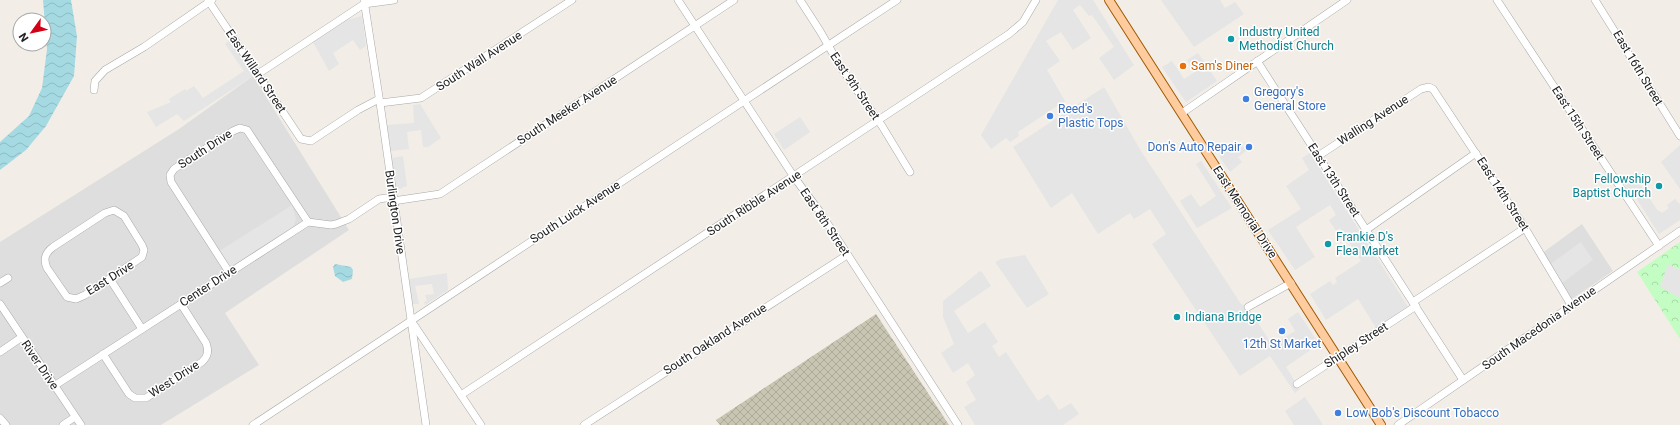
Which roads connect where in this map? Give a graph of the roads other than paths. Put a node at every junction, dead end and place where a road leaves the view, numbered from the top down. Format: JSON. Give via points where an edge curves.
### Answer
{"nodes":[{"id":1,"x":394,"y":0,"type":"edge"},
{"id":2,"x":572,"y":0,"type":"edge"},
{"id":3,"x":678,"y":0,"type":"edge"},
{"id":4,"x":734,"y":0,"type":"edge"},
{"id":5,"x":800,"y":0,"type":"edge"},
{"id":6,"x":897,"y":0,"type":"edge"},
{"id":7,"x":1036,"y":0,"type":"edge"},
{"id":8,"x":1109,"y":0,"type":"edge"},
{"id":9,"x":1497,"y":0,"type":"edge"},
{"id":10,"x":1595,"y":0,"type":"edge"},
{"id":11,"x":210,"y":1,"type":"edge"},
{"id":12,"x":1345,"y":1,"type":"edge"},
{"id":13,"x":364,"y":2,"type":"edge"},
{"id":14,"x":695,"y":26,"type":"junction"},
{"id":15,"x":828,"y":46,"type":"junction"},
{"id":16,"x":1257,"y":61,"type":"junction"},
{"id":17,"x":258,"y":74,"type":"junction"},
{"id":18,"x":1429,"y":87,"type":"joint"},
{"id":19,"x":94,"y":90,"type":"dead end"},
{"id":20,"x":380,"y":101,"type":"junction"},
{"id":21,"x":744,"y":101,"type":"junction"},
{"id":22,"x":1182,"y":113,"type":"junction"},
{"id":23,"x":878,"y":121,"type":"junction"},
{"id":24,"x":1680,"y":136,"type":"edge"},
{"id":25,"x":305,"y":140,"type":"joint"},
{"id":26,"x":1476,"y":153,"type":"junction"},
{"id":27,"x":1318,"y":156,"type":"junction"},
{"id":28,"x":910,"y":172,"type":"dead end"},
{"id":29,"x":794,"y":177,"type":"junction"},
{"id":30,"x":393,"y":199,"type":"junction"},
{"id":31,"x":308,"y":222,"type":"junction"},
{"id":32,"x":1525,"y":228,"type":"junction"},
{"id":33,"x":1366,"y":230,"type":"junction"},
{"id":34,"x":1680,"y":231,"type":"edge"},
{"id":35,"x":1659,"y":246,"type":"junction"},
{"id":36,"x":847,"y":254,"type":"junction"},
{"id":37,"x":229,"y":272,"type":"junction"},
{"id":38,"x":8,"y":278,"type":"dead end"},
{"id":39,"x":110,"y":279,"type":"junction"},
{"id":40,"x":0,"y":283,"type":"edge"},
{"id":41,"x":1291,"y":283,"type":"junction"},
{"id":42,"x":0,"y":304,"type":"edge"},
{"id":43,"x":181,"y":304,"type":"junction"},
{"id":44,"x":1414,"y":304,"type":"junction"},
{"id":45,"x":1571,"y":305,"type":"junction"},
{"id":46,"x":1248,"y":307,"type":"dead end"},
{"id":47,"x":411,"y":321,"type":"junction"},
{"id":48,"x":142,"y":329,"type":"junction"},
{"id":49,"x":22,"y":337,"type":"junction"},
{"id":50,"x":0,"y":352,"type":"edge"},
{"id":51,"x":103,"y":354,"type":"junction"},
{"id":52,"x":1337,"y":357,"type":"junction"},
{"id":53,"x":1463,"y":380,"type":"junction"},
{"id":54,"x":1297,"y":384,"type":"dead end"},
{"id":55,"x":54,"y":386,"type":"junction"},
{"id":56,"x":461,"y":395,"type":"junction"},
{"id":57,"x":75,"y":417,"type":"junction"},
{"id":58,"x":0,"y":418,"type":"edge"},
{"id":59,"x":6,"y":425,"type":"edge"},
{"id":60,"x":63,"y":425,"type":"edge"},
{"id":61,"x":81,"y":425,"type":"edge"},
{"id":62,"x":253,"y":425,"type":"edge"},
{"id":63,"x":426,"y":425,"type":"edge"},
{"id":64,"x":481,"y":425,"type":"edge"},
{"id":65,"x":584,"y":425,"type":"edge"},
{"id":66,"x":958,"y":425,"type":"edge"},
{"id":67,"x":1381,"y":425,"type":"edge"},
{"id":68,"x":1398,"y":425,"type":"edge"}],
"edges":[{"from":1,"to":13,"type":"street"},
{"from":2,"to":20,"type":"street","name":"South Wall Avenue","via":[[421,98]]},
{"from":3,"to":14,"type":"street","name":"East 8th Street"},
{"from":4,"to":14,"type":"street","name":"South Meeker Avenue"},
{"from":5,"to":15,"type":"street","name":"East 9th Street"},
{"from":6,"to":15,"type":"street","name":"South Luick Avenue"},
{"from":7,"to":23,"type":"street","name":"South Ribble Avenue","via":[[1022,22],[1009,34]]},
{"from":8,"to":22,"type":"main road","name":"East Memorial Drive"},
{"from":9,"to":35,"type":"street","name":"East 15th Street"},
{"from":10,"to":24,"type":"street","name":"East 16th Street"},
{"from":11,"to":17,"type":"street","name":"East Willard Street"},
{"from":11,"to":19,"type":"street","via":[[144,47],[105,70],[95,81]]},
{"from":12,"to":16,"type":"street"},
{"from":13,"to":17,"type":"street"},
{"from":13,"to":20,"type":"street","name":"Burlington Drive"},
{"from":14,"to":21,"type":"street","name":"East 8th Street"},
{"from":14,"to":30,"type":"street","name":"South Meeker Avenue","via":[[440,194]]},
{"from":15,"to":21,"type":"street","name":"South Luick Avenue"},
{"from":15,"to":23,"type":"street","name":"East 9th Street"},
{"from":16,"to":22,"type":"street"},
{"from":16,"to":27,"type":"street","name":"East 13th Street"},
{"from":17,"to":25,"type":"street","name":"East Willard Street","via":[[299,136]]},
{"from":18,"to":26,"type":"street","name":"East 14th Street","via":[[1436,91]]},
{"from":18,"to":27,"type":"street","name":"Walling Avenue","via":[[1421,89]]},
{"from":20,"to":25,"type":"street","name":"South Wall Avenue","via":[[358,110],[311,141]]},
{"from":20,"to":30,"type":"street","name":"Burlington Drive"},
{"from":21,"to":29,"type":"street","name":"East 8th Street"},
{"from":21,"to":47,"type":"street","name":"South Luick Avenue"},
{"from":22,"to":41,"type":"main road","name":"East Memorial Drive"},
{"from":23,"to":28,"type":"street","name":"East 9th Street"},
{"from":23,"to":29,"type":"street","name":"South Ribble Avenue"},
{"from":26,"to":32,"type":"street","name":"East 14th Street"},
{"from":26,"to":33,"type":"street"},
{"from":27,"to":33,"type":"street","name":"East 13th Street"},
{"from":29,"to":36,"type":"street","name":"East 8th Street"},
{"from":29,"to":56,"type":"street","name":"South Ribble Avenue"},
{"from":30,"to":31,"type":"street","name":"South Meeker Avenue","via":[[379,199],[349,219],[336,224]]},
{"from":30,"to":47,"type":"street","name":"Burlington Drive"},
{"from":31,"to":37,"type":"street","name":"Center Drive"},
{"from":31,"to":37,"type":"street","name":"South Drive","via":[[248,130],[240,128],[233,131],[172,171],[170,179]]},
{"from":32,"to":44,"type":"street","name":"Shipley Street"},
{"from":32,"to":45,"type":"street","name":"East 14th Street"},
{"from":33,"to":44,"type":"street","name":"East 13th Street"},
{"from":34,"to":35,"type":"street","name":"South Macedonia Avenue"},
{"from":35,"to":45,"type":"street","name":"South Macedonia Avenue"},
{"from":36,"to":65,"type":"street","name":"South Oakland Avenue"},
{"from":36,"to":66,"type":"street","name":"East 8th Street"},
{"from":37,"to":43,"type":"street","name":"Center Drive"},
{"from":38,"to":40,"type":"street"},
{"from":39,"to":39,"type":"street","name":"East Drive","via":[[78,299],[73,299],[65,295],[47,268],[45,259],[52,247],[105,213],[114,210],[124,216],[144,250],[139,260]]},
{"from":39,"to":48,"type":"street"},
{"from":41,"to":46,"type":"street"},
{"from":41,"to":52,"type":"main road","name":"East Memorial Drive"},
{"from":42,"to":49,"type":"street","name":"River Drive"},
{"from":43,"to":48,"type":"street","name":"Center Drive"},
{"from":43,"to":51,"type":"street","name":"West Drive","via":[[206,344],[207,355],[202,362],[146,398],[132,396]]},
{"from":44,"to":52,"type":"street","name":"Shipley Street"},
{"from":44,"to":53,"type":"street","name":"East 13th Street"},
{"from":45,"to":53,"type":"street","name":"South Macedonia Avenue"},
{"from":47,"to":56,"type":"street"},
{"from":47,"to":62,"type":"street","name":"South Luick Avenue"},
{"from":47,"to":63,"type":"street","name":"Burlington Drive"},
{"from":48,"to":51,"type":"street","name":"Center Drive"},
{"from":49,"to":50,"type":"street"},
{"from":49,"to":55,"type":"street","name":"River Drive"},
{"from":51,"to":55,"type":"street","name":"Center Drive"},
{"from":52,"to":54,"type":"street","name":"Shipley Street"},
{"from":52,"to":67,"type":"main road","name":"East Memorial Drive"},
{"from":53,"to":68,"type":"street","name":"South Macedonia Avenue"},
{"from":55,"to":57,"type":"street","name":"River Drive"},
{"from":56,"to":64,"type":"street"},
{"from":57,"to":60,"type":"street"},
{"from":57,"to":61,"type":"street","name":"River Drive"},
{"from":58,"to":59,"type":"street"}]}
